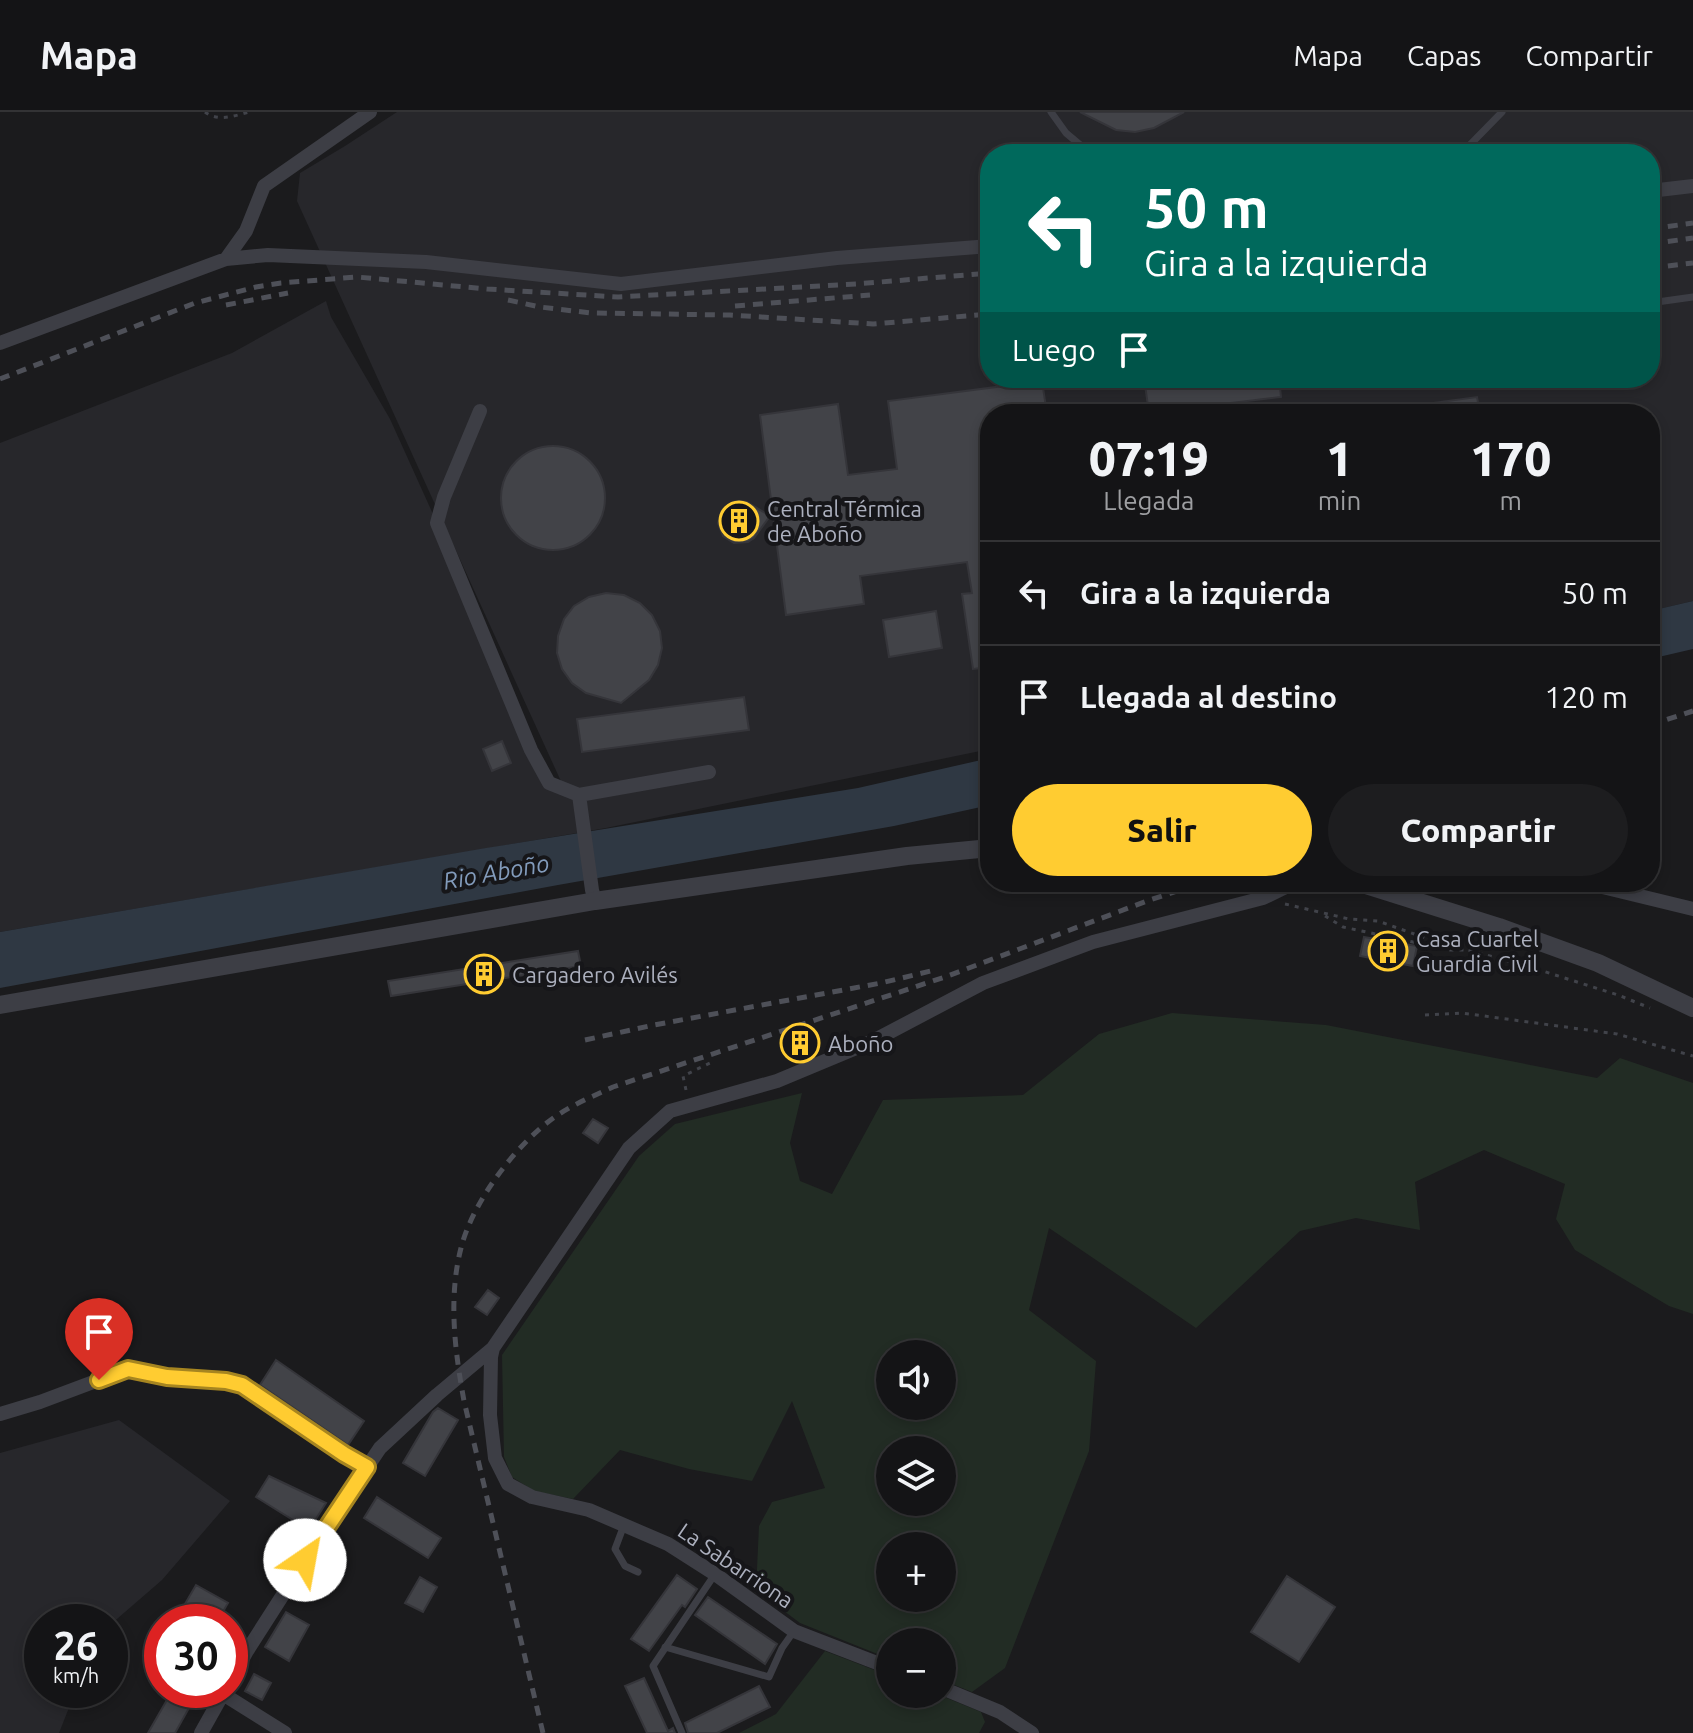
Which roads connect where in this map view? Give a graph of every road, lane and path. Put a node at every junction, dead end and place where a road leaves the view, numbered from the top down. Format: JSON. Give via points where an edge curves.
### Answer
{"nodes":[{"id":1,"x":205,"y":112,"type":"edge"},
{"id":2,"x":249,"y":112,"type":"edge"},
{"id":3,"x":370,"y":112,"type":"edge"},
{"id":4,"x":1051,"y":112,"type":"edge"},
{"id":5,"x":1502,"y":112,"type":"edge"},
{"id":6,"x":1079,"y":144,"type":"edge"},
{"id":7,"x":1471,"y":144,"type":"edge"},
{"id":8,"x":1693,"y":186,"type":"edge"},
{"id":9,"x":1660,"y":190,"type":"edge"},
{"id":10,"x":980,"y":247,"type":"edge"},
{"id":11,"x":226,"y":259,"type":"junction"},
{"id":12,"x":1693,"y":297,"type":"edge"},
{"id":13,"x":1660,"y":302,"type":"edge"},
{"id":14,"x":0,"y":343,"type":"edge"},
{"id":15,"x":480,"y":411,"type":"dead end"},
{"id":16,"x":709,"y":772,"type":"dead end"},
{"id":17,"x":579,"y":795,"type":"junction"},
{"id":18,"x":980,"y":849,"type":"edge"},
{"id":19,"x":1275,"y":892,"type":"edge"},
{"id":20,"x":1388,"y":892,"type":"edge"},
{"id":21,"x":1623,"y":892,"type":"edge"},
{"id":22,"x":593,"y":895,"type":"junction"},
{"id":23,"x":1263,"y":898,"type":"junction"},
{"id":24,"x":1693,"y":909,"type":"edge"},
{"id":25,"x":1322,"y":914,"type":"junction"},
{"id":26,"x":1469,"y":950,"type":"junction"},
{"id":27,"x":0,"y":1005,"type":"edge"},
{"id":28,"x":1693,"y":1008,"type":"edge"},
{"id":29,"x":1655,"y":1010,"type":"dead end"},
{"id":30,"x":1425,"y":1015,"type":"dead end"},
{"id":31,"x":1693,"y":1056,"type":"edge"},
{"id":32,"x":712,"y":1062,"type":"dead end"},
{"id":33,"x":690,"y":1105,"type":"junction"},
{"id":34,"x":493,"y":1348,"type":"junction"},
{"id":35,"x":0,"y":1414,"type":"edge"},
{"id":36,"x":367,"y":1467,"type":"junction"},
{"id":37,"x":624,"y":1525,"type":"junction"},
{"id":38,"x":638,"y":1572,"type":"dead end"},
{"id":39,"x":715,"y":1574,"type":"junction"},
{"id":40,"x":794,"y":1631,"type":"junction"},
{"id":41,"x":665,"y":1647,"type":"junction"},
{"id":42,"x":248,"y":1653,"type":"edge"},
{"id":43,"x":876,"y":1663,"type":"edge"},
{"id":44,"x":956,"y":1694,"type":"edge"},
{"id":45,"x":248,"y":1705,"type":"edge"},
{"id":46,"x":215,"y":1708,"type":"edge"},
{"id":47,"x":201,"y":1733,"type":"edge"},
{"id":48,"x":285,"y":1733,"type":"edge"},
{"id":49,"x":682,"y":1733,"type":"edge"},
{"id":50,"x":1032,"y":1733,"type":"edge"}],
"edges":[{"from":1,"to":2,"type":"path","via":[[219,118]]},
{"from":3,"to":11,"type":"street","via":[[264,186],[246,231]]},
{"from":4,"to":6,"type":"lane"},
{"from":5,"to":7,"type":"lane"},
{"from":8,"to":9,"type":"street"},
{"from":10,"to":11,"type":"street","via":[[621,284],[426,262],[268,255]]},
{"from":11,"to":14,"type":"street"},
{"from":12,"to":13,"type":"lane"},
{"from":15,"to":17,"type":"street","via":[[437,523],[531,750],[549,783]]},
{"from":16,"to":17,"type":"street"},
{"from":17,"to":22,"type":"street"},
{"from":18,"to":22,"type":"street"},
{"from":19,"to":23,"type":"street"},
{"from":20,"to":28,"type":"street","via":[[1598,963]]},
{"from":21,"to":24,"type":"street"},
{"from":22,"to":27,"type":"street"},
{"from":23,"to":25,"type":"path"},
{"from":23,"to":33,"type":"street","via":[[1093,942],[983,983],[873,1041],[777,1081]]},
{"from":25,"to":26,"type":"path","via":[[1378,921]]},
{"from":25,"to":26,"type":"path","via":[[1343,927]]},
{"from":26,"to":29,"type":"path"},
{"from":30,"to":31,"type":"path","via":[[1462,1013],[1617,1034]]},
{"from":32,"to":33,"type":"path","via":[[683,1076]]},
{"from":33,"to":34,"type":"street","via":[[670,1111],[629,1148]]},
{"from":34,"to":36,"type":"street","via":[[380,1448]]},
{"from":34,"to":37,"type":"street","name":"La Sabarriona","via":[[495,1458],[508,1484],[532,1497],[589,1510]]},
{"from":35,"to":36,"type":"street","via":[[128,1369],[226,1381],[242,1385]]},
{"from":36,"to":42,"type":"street"},
{"from":37,"to":38,"type":"lane","via":[[615,1549],[625,1566]]},
{"from":37,"to":39,"type":"street","name":"La Sabarriona","via":[[668,1544]]},
{"from":39,"to":40,"type":"street","name":"La Sabarriona"},
{"from":39,"to":41,"type":"lane"},
{"from":40,"to":41,"type":"lane","via":[[769,1677]]},
{"from":40,"to":43,"type":"street","name":"La Sabarriona"},
{"from":41,"to":49,"type":"lane","via":[[653,1666]]},
{"from":44,"to":50,"type":"street"},
{"from":45,"to":48,"type":"street"},
{"from":46,"to":47,"type":"street"}]}
